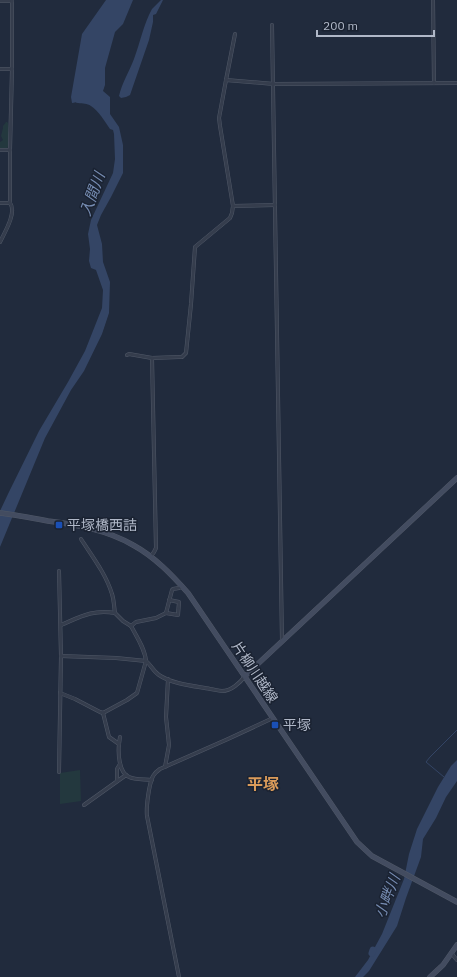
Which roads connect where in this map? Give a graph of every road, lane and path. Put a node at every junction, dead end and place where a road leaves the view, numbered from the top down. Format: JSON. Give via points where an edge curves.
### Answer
{"nodes":[{"id":1,"x":433,"y":0,"type":"edge"},
{"id":2,"x":0,"y":1,"type":"edge"},
{"id":3,"x":12,"y":1,"type":"edge"},
{"id":4,"x":272,"y":25,"type":"dead end"},
{"id":5,"x":236,"y":34,"type":"dead end"},
{"id":6,"x":0,"y":68,"type":"edge"},
{"id":7,"x":12,"y":69,"type":"junction"},
{"id":8,"x":226,"y":80,"type":"junction"},
{"id":9,"x":434,"y":83,"type":"junction"},
{"id":10,"x":457,"y":83,"type":"edge"},
{"id":11,"x":274,"y":84,"type":"junction"},
{"id":12,"x":0,"y":150,"type":"edge"},
{"id":13,"x":10,"y":150,"type":"junction"},
{"id":14,"x":0,"y":203,"type":"edge"},
{"id":15,"x":10,"y":203,"type":"junction"},
{"id":16,"x":276,"y":205,"type":"junction"},
{"id":17,"x":232,"y":206,"type":"junction"},
{"id":18,"x":0,"y":242,"type":"edge"},
{"id":19,"x":127,"y":355,"type":"dead end"},
{"id":20,"x":152,"y":358,"type":"junction"},
{"id":21,"x":457,"y":478,"type":"edge"},
{"id":22,"x":0,"y":513,"type":"edge"},
{"id":23,"x":81,"y":539,"type":"dead end"},
{"id":24,"x":150,"y":556,"type":"junction"},
{"id":25,"x":58,"y":571,"type":"dead end"},
{"id":26,"x":182,"y":586,"type":"junction"},
{"id":27,"x":169,"y":600,"type":"junction"},
{"id":28,"x":115,"y":613,"type":"junction"},
{"id":29,"x":166,"y":613,"type":"junction"},
{"id":30,"x":61,"y":625,"type":"junction"},
{"id":31,"x":131,"y":626,"type":"junction"},
{"id":32,"x":282,"y":641,"type":"junction"},
{"id":33,"x":61,"y":656,"type":"junction"},
{"id":34,"x":146,"y":661,"type":"junction"},
{"id":35,"x":245,"y":676,"type":"junction"},
{"id":36,"x":168,"y":679,"type":"junction"},
{"id":37,"x":60,"y":693,"type":"junction"},
{"id":38,"x":103,"y":713,"type":"junction"},
{"id":39,"x":273,"y":718,"type":"junction"},
{"id":40,"x":120,"y":737,"type":"dead end"},
{"id":41,"x":119,"y":744,"type":"junction"},
{"id":42,"x":120,"y":764,"type":"junction"},
{"id":43,"x":164,"y":767,"type":"junction"},
{"id":44,"x":58,"y":772,"type":"dead end"},
{"id":45,"x":126,"y":775,"type":"junction"},
{"id":46,"x":152,"y":780,"type":"junction"},
{"id":47,"x":117,"y":781,"type":"junction"},
{"id":48,"x":84,"y":805,"type":"dead end"},
{"id":49,"x":457,"y":902,"type":"edge"},
{"id":50,"x":457,"y":945,"type":"edge"},
{"id":51,"x":452,"y":954,"type":"junction"},
{"id":52,"x":457,"y":960,"type":"edge"},
{"id":53,"x":179,"y":977,"type":"edge"},
{"id":54,"x":430,"y":977,"type":"edge"}],
"edges":[{"from":1,"to":9,"type":"street"},
{"from":2,"to":3,"type":"street"},
{"from":3,"to":7,"type":"street"},
{"from":4,"to":11,"type":"street"},
{"from":5,"to":8,"type":"street"},
{"from":6,"to":7,"type":"street"},
{"from":7,"to":13,"type":"street"},
{"from":8,"to":11,"type":"street"},
{"from":8,"to":17,"type":"street","via":[[219,118]]},
{"from":9,"to":10,"type":"street"},
{"from":9,"to":11,"type":"street"},
{"from":11,"to":16,"type":"street"},
{"from":12,"to":13,"type":"street"},
{"from":13,"to":15,"type":"street"},
{"from":14,"to":15,"type":"street"},
{"from":15,"to":18,"type":"street","via":[[13,209],[11,217]]},
{"from":16,"to":17,"type":"street"},
{"from":16,"to":32,"type":"street"},
{"from":17,"to":20,"type":"street","via":[[230,218],[195,247],[186,353],[179,358]]},
{"from":19,"to":20,"type":"street"},
{"from":20,"to":24,"type":"street","via":[[156,548]]},
{"from":21,"to":32,"type":"main road"},
{"from":22,"to":24,"type":"main road","name":"片柳川越線","via":[[107,533],[132,544]]},
{"from":23,"to":28,"type":"street","via":[[110,588]]},
{"from":24,"to":26,"type":"main road","name":"片柳川越線"},
{"from":25,"to":30,"type":"street"},
{"from":26,"to":27,"type":"street","via":[[173,588]]},
{"from":26,"to":35,"type":"main road","name":"片柳川越線"},
{"from":27,"to":29,"type":"street"},
{"from":27,"to":29,"type":"street","via":[[179,602],[178,615]]},
{"from":28,"to":30,"type":"street","via":[[92,613]]},
{"from":28,"to":31,"type":"street"},
{"from":29,"to":31,"type":"street","via":[[136,622]]},
{"from":30,"to":33,"type":"street"},
{"from":31,"to":34,"type":"street"},
{"from":32,"to":35,"type":"main road"},
{"from":33,"to":34,"type":"street"},
{"from":33,"to":37,"type":"street"},
{"from":34,"to":36,"type":"street","via":[[155,672]]},
{"from":34,"to":38,"type":"street","via":[[137,693]]},
{"from":35,"to":36,"type":"street","via":[[232,688],[222,691]]},
{"from":35,"to":39,"type":"main road","name":"片柳川越線"},
{"from":36,"to":43,"type":"street","via":[[166,717],[169,745]]},
{"from":37,"to":38,"type":"street"},
{"from":37,"to":44,"type":"street"},
{"from":38,"to":41,"type":"street","via":[[109,737]]},
{"from":39,"to":43,"type":"street"},
{"from":39,"to":49,"type":"main road","name":"片柳川越線","via":[[357,842],[372,856]]},
{"from":40,"to":41,"type":"street"},
{"from":41,"to":42,"type":"street"},
{"from":42,"to":45,"type":"street"},
{"from":42,"to":47,"type":"street","via":[[117,769]]},
{"from":43,"to":46,"type":"street","via":[[154,774]]},
{"from":45,"to":46,"type":"street"},
{"from":45,"to":47,"type":"street"},
{"from":46,"to":53,"type":"street","via":[[146,810]]},
{"from":47,"to":48,"type":"street"},
{"from":50,"to":51,"type":"main road"},
{"from":51,"to":52,"type":"street"},
{"from":51,"to":54,"type":"main road"}]}
